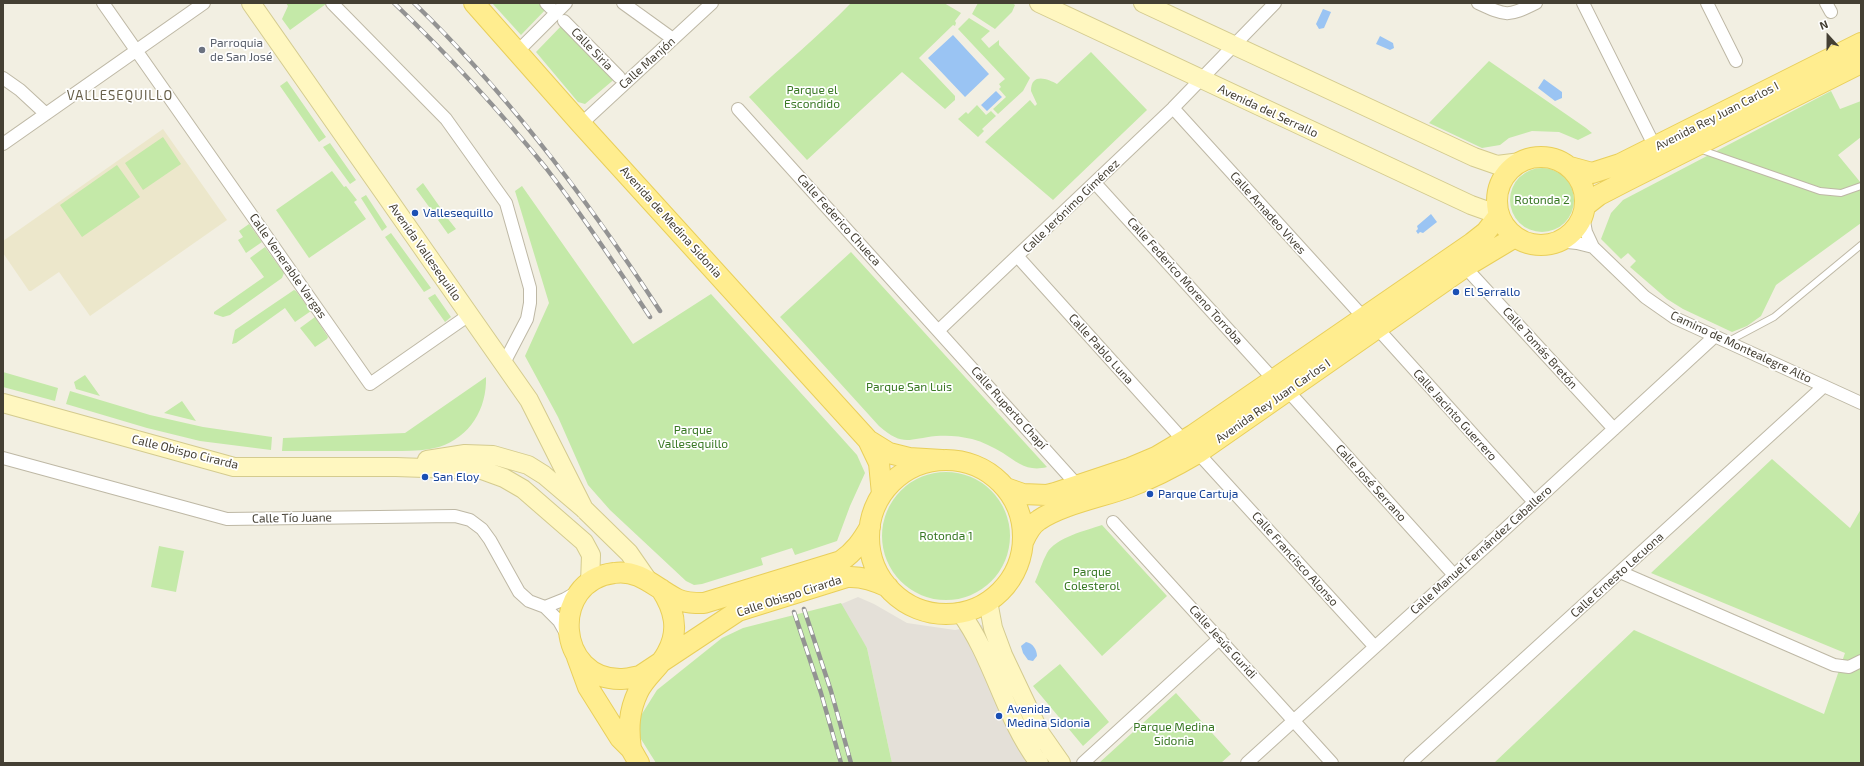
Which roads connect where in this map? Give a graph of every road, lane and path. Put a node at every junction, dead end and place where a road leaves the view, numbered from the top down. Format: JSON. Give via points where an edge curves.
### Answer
{"nodes":[{"id":1,"x":103,"y":3,"type":"edge"},
{"id":2,"x":204,"y":3,"type":"edge"},
{"id":3,"x":251,"y":3,"type":"edge"},
{"id":4,"x":332,"y":3,"type":"edge"},
{"id":5,"x":474,"y":3,"type":"edge"},
{"id":6,"x":566,"y":3,"type":"edge"},
{"id":7,"x":623,"y":3,"type":"edge"},
{"id":8,"x":712,"y":3,"type":"edge"},
{"id":9,"x":1039,"y":3,"type":"edge"},
{"id":10,"x":1143,"y":3,"type":"edge"},
{"id":11,"x":1275,"y":3,"type":"edge"},
{"id":12,"x":1478,"y":3,"type":"edge"},
{"id":13,"x":1536,"y":3,"type":"edge"},
{"id":14,"x":1583,"y":3,"type":"edge"},
{"id":15,"x":1707,"y":3,"type":"edge"},
{"id":16,"x":564,"y":21,"type":"dead end"},
{"id":17,"x":673,"y":39,"type":"junction"},
{"id":18,"x":1861,"y":43,"type":"edge"},
{"id":19,"x":1234,"y":44,"type":"junction"},
{"id":20,"x":137,"y":50,"type":"junction"},
{"id":21,"x":518,"y":51,"type":"junction"},
{"id":22,"x":1736,"y":60,"type":"dead end"},
{"id":23,"x":1861,"y":63,"type":"edge"},
{"id":24,"x":619,"y":77,"type":"dead end"},
{"id":25,"x":3,"y":78,"type":"edge"},
{"id":26,"x":1202,"y":80,"type":"junction"},
{"id":27,"x":738,"y":108,"type":"dead end"},
{"id":28,"x":1173,"y":108,"type":"junction"},
{"id":29,"x":46,"y":114,"type":"junction"},
{"id":30,"x":581,"y":124,"type":"junction"},
{"id":31,"x":3,"y":144,"type":"edge"},
{"id":32,"x":1655,"y":147,"type":"junction"},
{"id":33,"x":1693,"y":147,"type":"junction"},
{"id":34,"x":1521,"y":162,"type":"junction"},
{"id":35,"x":1570,"y":166,"type":"junction"},
{"id":36,"x":1095,"y":183,"type":"junction"},
{"id":37,"x":1861,"y":186,"type":"edge"},
{"id":38,"x":1584,"y":211,"type":"junction"},
{"id":39,"x":1499,"y":215,"type":"junction"},
{"id":40,"x":1515,"y":237,"type":"junction"},
{"id":41,"x":1558,"y":241,"type":"junction"},
{"id":42,"x":1861,"y":245,"type":"edge"},
{"id":43,"x":1593,"y":247,"type":"junction"},
{"id":44,"x":1018,"y":257,"type":"junction"},
{"id":45,"x":1465,"y":267,"type":"junction"},
{"id":46,"x":469,"y":315,"type":"junction"},
{"id":47,"x":1370,"y":323,"type":"junction"},
{"id":48,"x":939,"y":330,"type":"junction"},
{"id":49,"x":1715,"y":336,"type":"junction"},
{"id":50,"x":1727,"y":342,"type":"junction"},
{"id":51,"x":504,"y":363,"type":"junction"},
{"id":52,"x":1281,"y":386,"type":"junction"},
{"id":53,"x":1824,"y":386,"type":"junction"},
{"id":54,"x":3,"y":403,"type":"edge"},
{"id":55,"x":1861,"y":403,"type":"edge"},
{"id":56,"x":1614,"y":429,"type":"junction"},
{"id":57,"x":868,"y":440,"type":"junction"},
{"id":58,"x":1191,"y":447,"type":"junction"},
{"id":59,"x":3,"y":458,"type":"edge"},
{"id":60,"x":942,"y":460,"type":"junction"},
{"id":61,"x":396,"y":467,"type":"junction"},
{"id":62,"x":1078,"y":486,"type":"junction"},
{"id":63,"x":1006,"y":488,"type":"junction"},
{"id":64,"x":882,"y":494,"type":"junction"},
{"id":65,"x":1534,"y":502,"type":"junction"},
{"id":66,"x":584,"y":509,"type":"junction"},
{"id":67,"x":1113,"y":522,"type":"dead end"},
{"id":68,"x":870,"y":526,"type":"junction"},
{"id":69,"x":1023,"y":542,"type":"junction"},
{"id":70,"x":1620,"y":572,"type":"junction"},
{"id":71,"x":1454,"y":575,"type":"junction"},
{"id":72,"x":654,"y":584,"type":"junction"},
{"id":73,"x":587,"y":585,"type":"junction"},
{"id":74,"x":888,"y":587,"type":"junction"},
{"id":75,"x":988,"y":601,"type":"junction"},
{"id":76,"x":546,"y":607,"type":"junction"},
{"id":77,"x":960,"y":612,"type":"junction"},
{"id":78,"x":1220,"y":638,"type":"junction"},
{"id":79,"x":572,"y":647,"type":"junction"},
{"id":80,"x":1375,"y":647,"type":"junction"},
{"id":81,"x":1861,"y":661,"type":"edge"},
{"id":82,"x":656,"y":666,"type":"junction"},
{"id":83,"x":1294,"y":720,"type":"junction"},
{"id":84,"x":635,"y":756,"type":"edge"},
{"id":85,"x":1039,"y":763,"type":"edge"},
{"id":86,"x":1061,"y":763,"type":"edge"},
{"id":87,"x":1083,"y":763,"type":"edge"},
{"id":88,"x":1247,"y":763,"type":"edge"},
{"id":89,"x":1332,"y":763,"type":"edge"},
{"id":90,"x":1410,"y":763,"type":"edge"}],
"edges":[{"from":1,"to":20,"type":"street"},
{"from":2,"to":20,"type":"street"},
{"from":3,"to":46,"type":"street","name":"Avenida Vallesequillo"},
{"from":4,"to":51,"type":"street","via":[[446,119],[506,203],[530,288],[530,303],[524,325]]},
{"from":5,"to":21,"type":"main road","name":"Avenida de Medina Sidonia"},
{"from":6,"to":21,"type":"street"},
{"from":7,"to":17,"type":"street"},
{"from":8,"to":17,"type":"street","name":"Calle Manjón"},
{"from":9,"to":26,"type":"street","name":"Avenida del Serrallo"},
{"from":10,"to":19,"type":"street"},
{"from":11,"to":19,"type":"street","name":"Calle Jerónimo Giménez"},
{"from":12,"to":13,"type":"street","via":[[1508,15]]},
{"from":14,"to":32,"type":"street"},
{"from":15,"to":22,"type":"street"},
{"from":16,"to":24,"type":"street","name":"Calle Siria"},
{"from":17,"to":30,"type":"street","name":"Calle Manjón"},
{"from":18,"to":32,"type":"main road","name":"Avenida Rey Juan Carlos I"},
{"from":19,"to":26,"type":"street","name":"Calle Jerónimo Giménez"},
{"from":19,"to":34,"type":"street","via":[[1474,157],[1497,165]]},
{"from":20,"to":29,"type":"street"},
{"from":20,"to":46,"type":"street","name":"Calle Venerable Vargas","via":[[370,384]]},
{"from":21,"to":30,"type":"main road","name":"Avenida de Medina Sidonia"},
{"from":23,"to":33,"type":"main road","name":"Avenida Rey Juan Carlos I"},
{"from":25,"to":29,"type":"street"},
{"from":26,"to":28,"type":"street","name":"Calle Jerónimo Giménez"},
{"from":26,"to":39,"type":"street","name":"Avenida del Serrallo","via":[[1471,205]]},
{"from":27,"to":48,"type":"street","name":"Calle Federico Chueca"},
{"from":28,"to":36,"type":"street","name":"Calle Jerónimo Giménez"},
{"from":28,"to":47,"type":"street","name":"Calle Amadeo Vives"},
{"from":29,"to":31,"type":"street"},
{"from":30,"to":57,"type":"main road","name":"Avenida de Medina Sidonia"},
{"from":32,"to":35,"type":"main road","name":"Avenida Rey Juan Carlos I","via":[[1620,164],[1592,173]]},
{"from":33,"to":37,"type":"lane","via":[[1820,191],[1841,193]]},
{"from":33,"to":38,"type":"main road","name":"Avenida Rey Juan Carlos I","via":[[1599,195]]},
{"from":34,"to":35,"type":"main road","via":[[1545,157]]},
{"from":34,"to":39,"type":"main road","via":[[1506,174],[1500,185],[1497,200]]},
{"from":35,"to":38,"type":"main road","via":[[1584,186]]},
{"from":36,"to":44,"type":"street","name":"Calle Jerónimo Giménez"},
{"from":36,"to":52,"type":"street","name":"Calle Federico Moreno Torroba"},
{"from":38,"to":41,"type":"main road","via":[[1577,228]]},
{"from":38,"to":43,"type":"street","name":"Camino de Montealegre Alto","via":[[1586,232]]},
{"from":39,"to":40,"type":"main road","via":[[1505,227]]},
{"from":39,"to":47,"type":"main road","name":"Avenida Rey Juan Carlos I","via":[[1486,232]]},
{"from":40,"to":41,"type":"main road","via":[[1538,244]]},
{"from":40,"to":45,"type":"main road","name":"Avenida Rey Juan Carlos I"},
{"from":41,"to":43,"type":"street"},
{"from":42,"to":50,"type":"lane","via":[[1774,317]]},
{"from":43,"to":49,"type":"street","name":"Camino de Montealegre Alto","via":[[1646,297],[1669,314]]},
{"from":44,"to":48,"type":"street","name":"Calle Jerónimo Giménez"},
{"from":44,"to":58,"type":"street","name":"Calle Pablo Luna"},
{"from":45,"to":47,"type":"main road","name":"Avenida Rey Juan Carlos I"},
{"from":45,"to":56,"type":"street","name":"Calle Tomás Bretón"},
{"from":46,"to":51,"type":"street","name":"Avenida Vallesequillo"},
{"from":47,"to":52,"type":"main road","name":"Avenida Rey Juan Carlos I"},
{"from":47,"to":65,"type":"street","name":"Calle Jacinto Guerrero"},
{"from":48,"to":62,"type":"street","name":"Calle Ruperto Chapí"},
{"from":49,"to":50,"type":"street","name":"Camino de Montealegre Alto"},
{"from":49,"to":56,"type":"street","name":"Calle Manuel Fernández Caballero"},
{"from":50,"to":53,"type":"street","name":"Camino de Montealegre Alto"},
{"from":51,"to":66,"type":"street","name":"Avenida Vallesequillo","via":[[529,400]]},
{"from":52,"to":58,"type":"main road","name":"Avenida Rey Juan Carlos I"},
{"from":52,"to":71,"type":"street","name":"Calle José Serrano"},
{"from":53,"to":55,"type":"street","name":"Camino de Montealegre Alto"},
{"from":53,"to":70,"type":"street","name":"Calle Ernesto Lecuona"},
{"from":54,"to":61,"type":"street","name":"Calle Obispo Cirarda","via":[[234,467]]},
{"from":56,"to":65,"type":"street","name":"Calle Manuel Fernández Caballero"},
{"from":57,"to":60,"type":"main road","name":"Avenida de Medina Sidonia","via":[[889,453],[908,458]]},
{"from":57,"to":64,"type":"main road","name":"Avenida de Medina Sidonia","via":[[879,463]]},
{"from":58,"to":62,"type":"main road","name":"Avenida Rey Juan Carlos I"},
{"from":58,"to":69,"type":"main road","name":"Avenida Rey Juan Carlos I","via":[[1170,469],[1130,487],[1052,512],[1038,520]]},
{"from":58,"to":80,"type":"street","name":"Calle Francisco Alonso"},
{"from":59,"to":76,"type":"street","name":"Calle Tío Juane","via":[[227,519],[455,516],[470,520],[482,529],[490,540],[519,592]]},
{"from":60,"to":63,"type":"main road","name":"Avenida de Medina Sidonia","via":[[966,462],[988,472]]},
{"from":60,"to":64,"type":"main road","via":[[908,470],[894,480]]},
{"from":61,"to":66,"type":"street","name":"Calle Obispo Cirarda","via":[[465,454],[492,455],[528,465],[544,475]]},
{"from":61,"to":73,"type":"street","name":"Calle Obispo Cirarda","via":[[482,470],[523,489],[588,547],[592,564]]},
{"from":62,"to":63,"type":"main road","name":"Avenida Rey Juan Carlos I","via":[[1047,495],[1023,494]]},
{"from":63,"to":69,"type":"main road","via":[[1016,504],[1022,523]]},
{"from":64,"to":68,"type":"main road","via":[[874,509]]},
{"from":65,"to":71,"type":"street","name":"Calle Manuel Fernández Caballero"},
{"from":66,"to":72,"type":"street","name":"Calle Obispo Cirarda","via":[[629,553]]},
{"from":67,"to":78,"type":"street","name":"Calle Jesús Guridi"},
{"from":68,"to":72,"type":"main road","name":"Calle Obispo Cirarda","via":[[852,554],[841,560],[714,601],[693,603],[678,600]]},
{"from":68,"to":74,"type":"main road","via":[[869,543],[872,559]]},
{"from":69,"to":75,"type":"main road","via":[[1020,559],[1012,575],[1002,590]]},
{"from":70,"to":81,"type":"street","via":[[1834,665],[1849,667]]},
{"from":70,"to":90,"type":"street","name":"Calle Ernesto Lecuona"},
{"from":71,"to":80,"type":"street","name":"Calle Manuel Fernández Caballero"},
{"from":72,"to":73,"type":"main road","name":"Calle Obispo Cirarda","via":[[631,573],[614,573]]},
{"from":72,"to":82,"type":"main road","name":"Calle Obispo Cirarda","via":[[670,604],[674,620],[673,638],[667,653]]},
{"from":73,"to":76,"type":"street"},
{"from":73,"to":79,"type":"main road","name":"Calle Obispo Cirarda","via":[[573,603],[568,620]]},
{"from":74,"to":77,"type":"main road","via":[[903,600],[920,609],[940,613]]},
{"from":74,"to":82,"type":"main road","name":"Calle Obispo Cirarda","via":[[858,576],[847,577],[738,611]]},
{"from":75,"to":77,"type":"main road"},
{"from":75,"to":86,"type":"street","via":[[993,628],[1004,655],[1040,733]]},
{"from":76,"to":79,"type":"street","name":"Calle Tío Juane","via":[[560,621]]},
{"from":77,"to":85,"type":"street","via":[[978,639],[1010,713]]},
{"from":78,"to":83,"type":"street","name":"Calle Jesús Guridi"},
{"from":78,"to":87,"type":"street"},
{"from":79,"to":82,"type":"main road","name":"Calle Obispo Cirarda","via":[[588,668],[604,677],[622,679],[640,676]]},
{"from":79,"to":84,"type":"main road","via":[[588,687],[620,738]]},
{"from":80,"to":83,"type":"street","name":"Calle Manuel Fernández Caballero"},
{"from":82,"to":84,"type":"main road","via":[[639,691],[631,709],[628,723]]},
{"from":83,"to":88,"type":"street","name":"Calle Manuel Fernández Caballero"},
{"from":83,"to":89,"type":"street","name":"Calle Jesús Guridi"}]}
